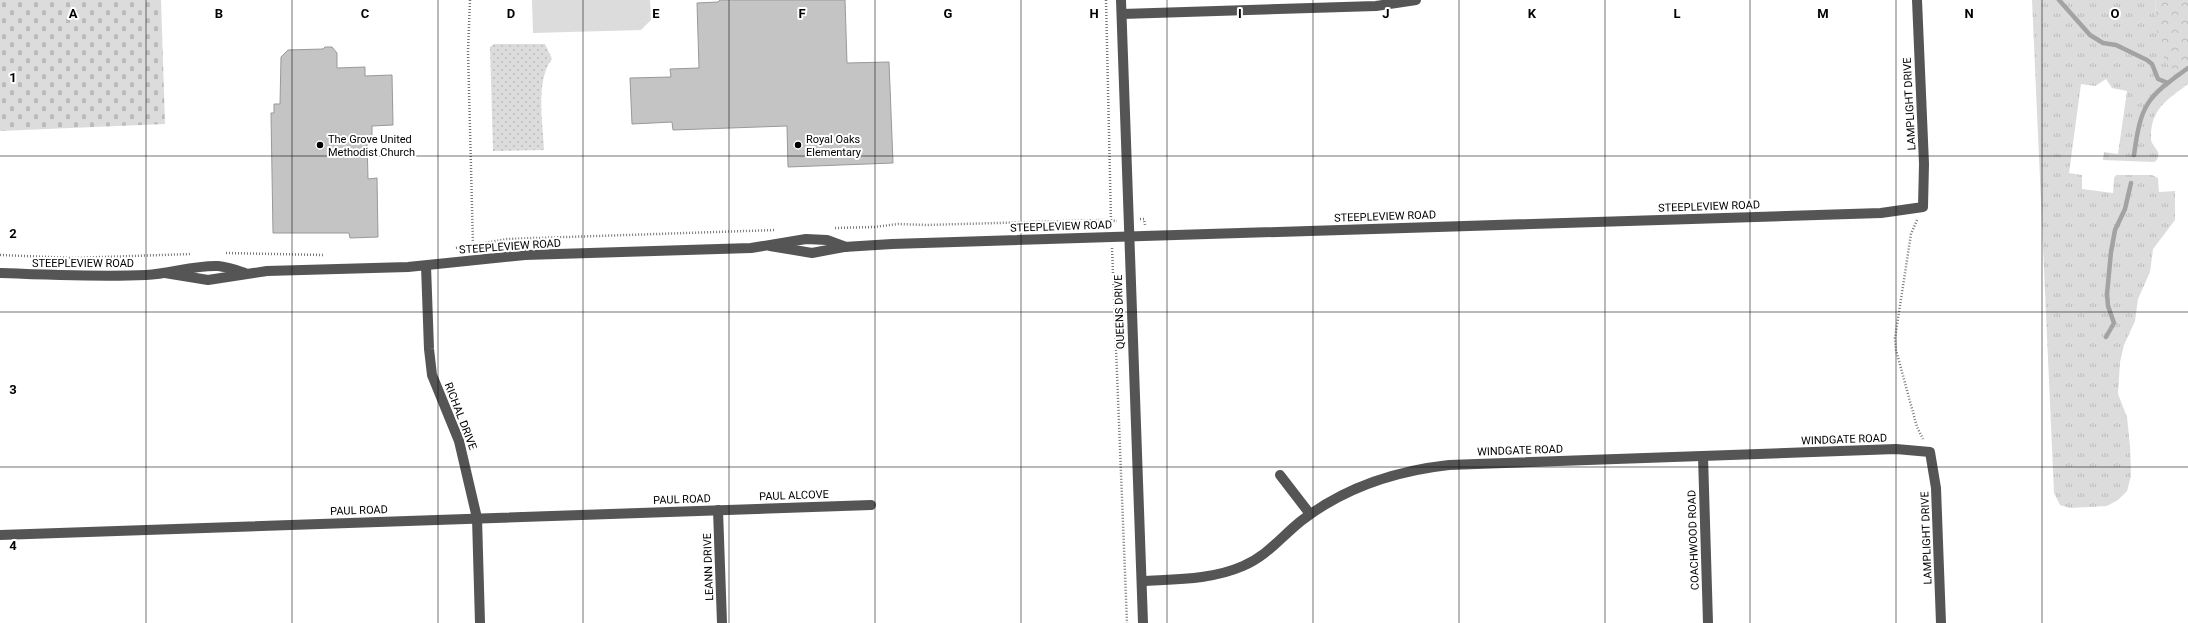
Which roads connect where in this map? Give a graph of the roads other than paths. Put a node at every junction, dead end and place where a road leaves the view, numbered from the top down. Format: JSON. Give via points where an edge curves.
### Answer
{"nodes":[{"id":1,"x":1121,"y":0,"type":"edge"},
{"id":2,"x":1416,"y":0,"type":"edge"},
{"id":3,"x":1917,"y":0,"type":"edge"},
{"id":4,"x":1122,"y":14,"type":"junction"},
{"id":5,"x":1923,"y":207,"type":"joint"},
{"id":6,"x":1129,"y":236,"type":"junction"},
{"id":7,"x":770,"y":246,"type":"junction"},
{"id":8,"x":848,"y":247,"type":"junction"},
{"id":9,"x":426,"y":266,"type":"junction"},
{"id":10,"x":0,"y":273,"type":"edge"},
{"id":11,"x":165,"y":273,"type":"junction"},
{"id":12,"x":251,"y":273,"type":"junction"},
{"id":13,"x":1930,"y":452,"type":"joint"},
{"id":14,"x":1703,"y":456,"type":"junction"},
{"id":15,"x":1280,"y":475,"type":"dead end"},
{"id":16,"x":871,"y":505,"type":"dead end"},
{"id":17,"x":718,"y":510,"type":"junction"},
{"id":18,"x":1310,"y":514,"type":"junction"},
{"id":19,"x":476,"y":518,"type":"junction"},
{"id":20,"x":0,"y":534,"type":"edge"},
{"id":21,"x":1142,"y":580,"type":"junction"},
{"id":22,"x":480,"y":623,"type":"edge"},
{"id":23,"x":722,"y":623,"type":"edge"},
{"id":24,"x":1143,"y":623,"type":"edge"},
{"id":25,"x":1708,"y":623,"type":"edge"},
{"id":26,"x":1941,"y":623,"type":"edge"}],
"edges":[{"from":1,"to":4,"type":"street","name":"QUEENS DRIVE"},
{"from":2,"to":4,"type":"street","via":[[1376,6]]},
{"from":3,"to":5,"type":"street","name":"LAMPLIGHT DRIVE","via":[[1924,164]]},
{"from":4,"to":6,"type":"street","name":"QUEENS DRIVE"},
{"from":5,"to":6,"type":"street","name":"STEEPLEVIEW ROAD","via":[[1873,214]]},
{"from":6,"to":8,"type":"street","name":"STEEPLEVIEW ROAD"},
{"from":6,"to":21,"type":"street","name":"QUEENS DRIVE"},
{"from":7,"to":8,"type":"street","name":"STEEPLEVIEW ROAD","via":[[807,253]]},
{"from":7,"to":8,"type":"street","name":"STEEPLEVIEW ROAD","via":[[812,239],[827,240]]},
{"from":7,"to":9,"type":"street","name":"STEEPLEVIEW ROAD","via":[[509,256]]},
{"from":9,"to":12,"type":"street","name":"STEEPLEVIEW ROAD"},
{"from":9,"to":19,"type":"street","name":"RICHAL DRIVE","via":[[432,375],[459,441]]},
{"from":10,"to":11,"type":"street","name":"STEEPLEVIEW ROAD","via":[[85,276]]},
{"from":11,"to":12,"type":"street","name":"STEEPLEVIEW ROAD","via":[[208,280]]},
{"from":11,"to":12,"type":"street","name":"STEEPLEVIEW ROAD","via":[[208,266]]},
{"from":13,"to":14,"type":"street","name":"WINDGATE ROAD","via":[[1896,449]]},
{"from":13,"to":26,"type":"street","name":"LAMPLIGHT DRIVE","via":[[1936,488]]},
{"from":14,"to":18,"type":"street","name":"WINDGATE ROAD","via":[[1424,467],[1400,472],[1355,488]]},
{"from":14,"to":25,"type":"street","name":"COACHWOOD ROAD"},
{"from":15,"to":18,"type":"street"},
{"from":16,"to":17,"type":"street","name":"PAUL ALCOVE"},
{"from":17,"to":19,"type":"street","name":"PAUL ROAD"},
{"from":17,"to":23,"type":"street","name":"LEANN DRIVE"},
{"from":18,"to":21,"type":"street","name":"WINDGATE ROAD","via":[[1261,557],[1239,568],[1209,577]]},
{"from":19,"to":20,"type":"street","name":"PAUL ROAD"},
{"from":19,"to":22,"type":"street","name":"RICHAL DRIVE"},
{"from":21,"to":24,"type":"street","name":"QUEENS DRIVE"}]}
